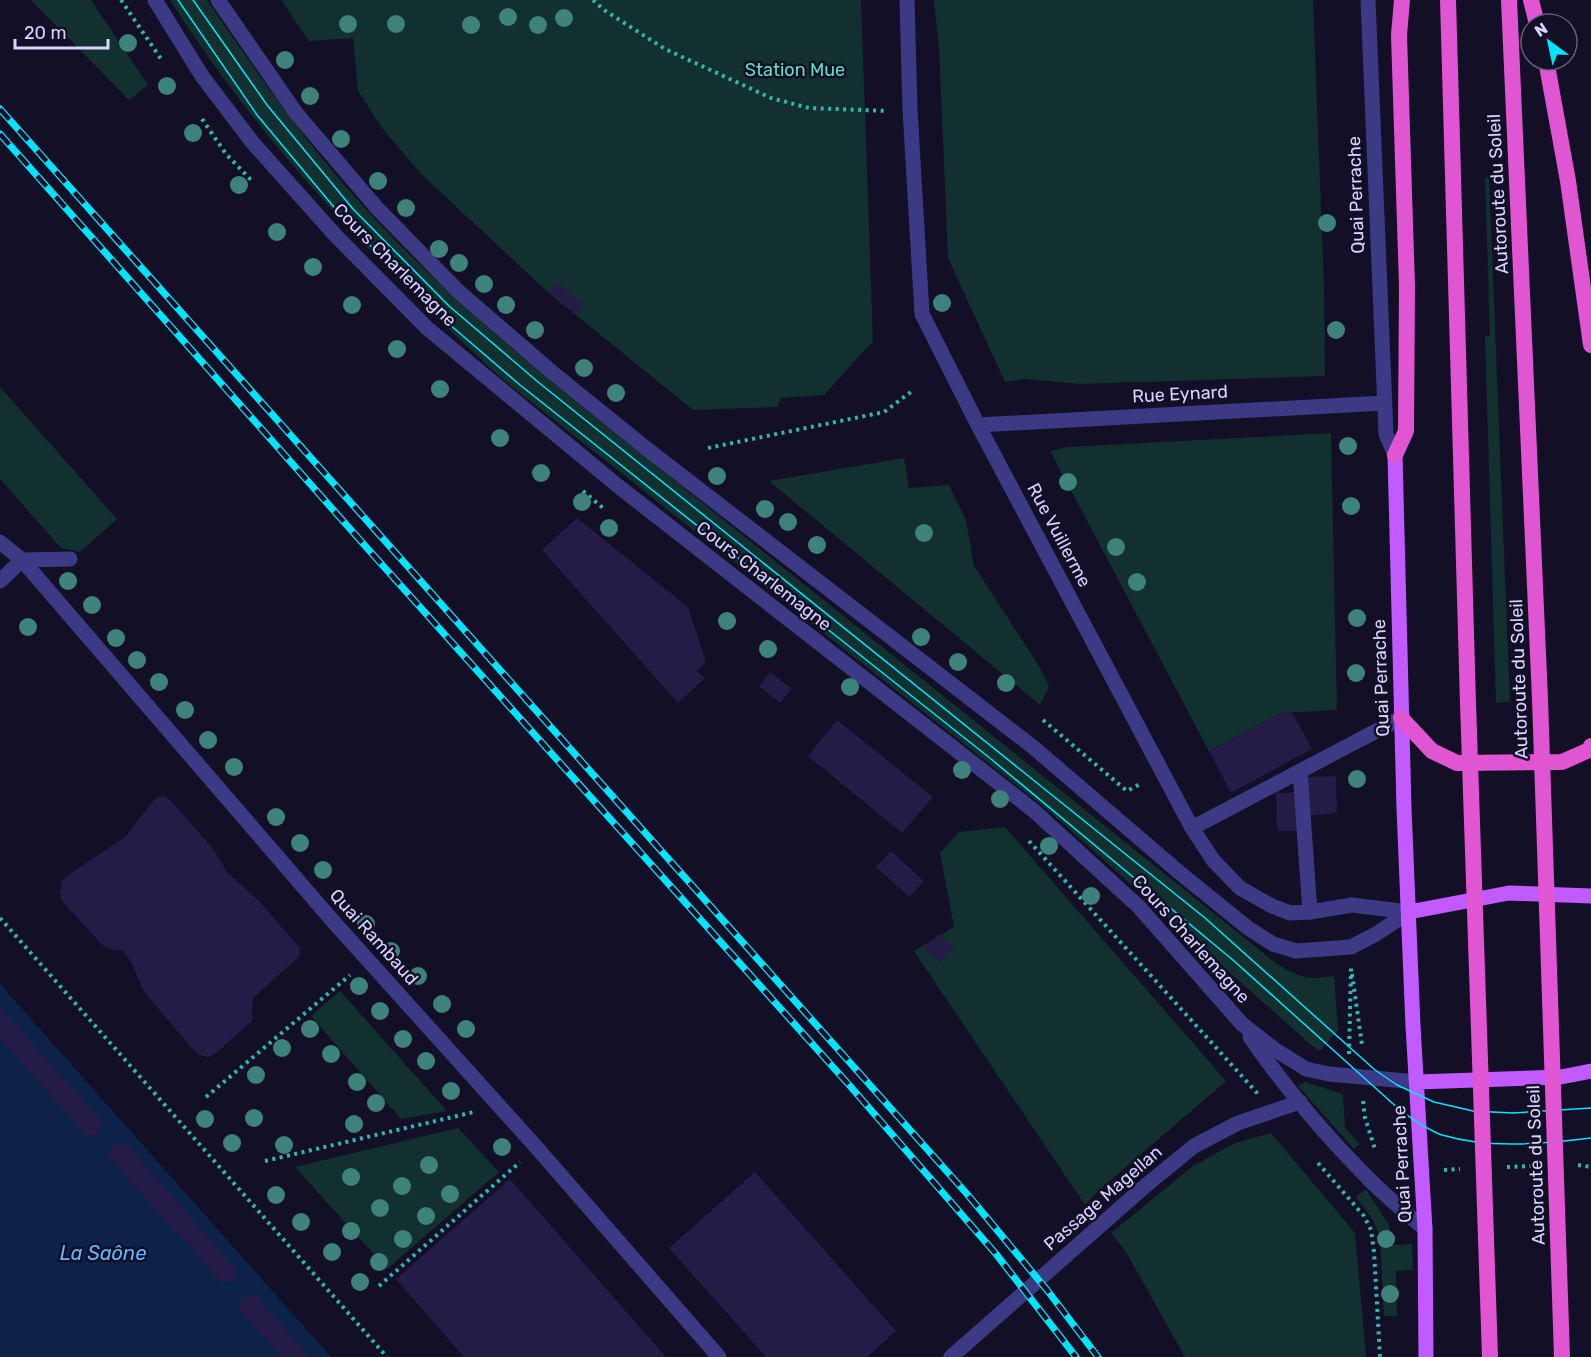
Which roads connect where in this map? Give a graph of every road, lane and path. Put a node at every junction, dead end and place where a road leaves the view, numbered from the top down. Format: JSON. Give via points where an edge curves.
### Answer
{"nodes":[{"id":1,"x":156,"y":0,"type":"edge"},
{"id":2,"x":218,"y":0,"type":"edge"},
{"id":3,"x":593,"y":0,"type":"edge"},
{"id":4,"x":907,"y":0,"type":"edge"},
{"id":5,"x":1368,"y":0,"type":"edge"},
{"id":6,"x":1402,"y":0,"type":"edge"},
{"id":7,"x":1448,"y":0,"type":"edge"},
{"id":8,"x":1509,"y":0,"type":"edge"},
{"id":9,"x":1548,"y":72,"type":"edge"},
{"id":10,"x":910,"y":109,"type":"junction"},
{"id":11,"x":1591,"y":345,"type":"edge"},
{"id":12,"x":912,"y":391,"type":"dead end"},
{"id":13,"x":1384,"y":403,"type":"junction"},
{"id":14,"x":978,"y":425,"type":"junction"},
{"id":15,"x":708,"y":448,"type":"dead end"},
{"id":16,"x":1395,"y":455,"type":"junction"},
{"id":17,"x":0,"y":542,"type":"edge"},
{"id":18,"x":70,"y":559,"type":"dead end"},
{"id":19,"x":22,"y":561,"type":"junction"},
{"id":20,"x":0,"y":581,"type":"edge"},
{"id":21,"x":1401,"y":718,"type":"junction"},
{"id":22,"x":1043,"y":720,"type":"dead end"},
{"id":23,"x":1591,"y":747,"type":"edge"},
{"id":24,"x":1300,"y":771,"type":"junction"},
{"id":25,"x":1145,"y":782,"type":"dead end"},
{"id":26,"x":1192,"y":828,"type":"junction"},
{"id":27,"x":1591,"y":896,"type":"edge"},
{"id":28,"x":1310,"y":912,"type":"junction"},
{"id":29,"x":1409,"y":912,"type":"junction"},
{"id":30,"x":0,"y":918,"type":"edge"},
{"id":31,"x":1352,"y":947,"type":"junction"},
{"id":32,"x":368,"y":959,"type":"junction"},
{"id":33,"x":1352,"y":969,"type":"dead end"},
{"id":34,"x":1242,"y":1024,"type":"junction"},
{"id":35,"x":1362,"y":1044,"type":"dead end"},
{"id":36,"x":1591,"y":1071,"type":"edge"},
{"id":37,"x":1361,"y":1076,"type":"junction"},
{"id":38,"x":1417,"y":1082,"type":"junction"},
{"id":39,"x":1360,"y":1095,"type":"dead end"},
{"id":40,"x":206,"y":1097,"type":"dead end"},
{"id":41,"x":1300,"y":1102,"type":"junction"},
{"id":42,"x":499,"y":1106,"type":"junction"},
{"id":43,"x":1364,"y":1114,"type":"junction"},
{"id":44,"x":537,"y":1148,"type":"junction"},
{"id":45,"x":1375,"y":1153,"type":"dead end"},
{"id":46,"x":265,"y":1161,"type":"dead end"},
{"id":47,"x":1347,"y":1197,"type":"dead end"},
{"id":48,"x":1425,"y":1229,"type":"junction"},
{"id":49,"x":379,"y":1286,"type":"dead end"},
{"id":50,"x":387,"y":1357,"type":"edge"},
{"id":51,"x":719,"y":1357,"type":"edge"},
{"id":52,"x":951,"y":1357,"type":"edge"},
{"id":53,"x":1380,"y":1357,"type":"edge"},
{"id":54,"x":1426,"y":1357,"type":"edge"},
{"id":55,"x":1490,"y":1357,"type":"edge"},
{"id":56,"x":1562,"y":1357,"type":"edge"}],
"edges":[{"from":1,"to":34,"type":"street","name":"Cours Charlemagne","via":[[202,76],[252,142],[336,236],[427,328],[618,486],[1033,810],[1139,907]]},
{"from":2,"to":31,"type":"street","name":"Cours Charlemagne","via":[[296,113],[377,208],[459,292],[553,373],[1034,747],[1248,928],[1273,944],[1296,951]]},
{"from":3,"to":10,"type":"path","via":[[665,49],[771,98],[809,108]]},
{"from":4,"to":10,"type":"street","name":"Rue Vuillerme"},
{"from":5,"to":13,"type":"street","name":"Quai Perrache"},
{"from":6,"to":16,"type":"highway","via":[[1406,431]]},
{"from":7,"to":55,"type":"highway","bridge":true},
{"from":8,"to":56,"type":"highway","name":"Autoroute du Soleil","bridge":true,"via":[[1540,699]]},
{"from":9,"to":11,"type":"highway"},
{"from":10,"to":14,"type":"street","name":"Rue Vuillerme","via":[[922,314]]},
{"from":12,"to":15,"type":"path","via":[[884,412]]},
{"from":13,"to":14,"type":"street","name":"Rue Eynard"},
{"from":13,"to":16,"type":"street","name":"Quai Perrache","via":[[1386,434]]},
{"from":14,"to":26,"type":"street","name":"Rue Vuillerme"},
{"from":16,"to":21,"type":"main road","name":"Quai Perrache"},
{"from":17,"to":19,"type":"street","name":"Quai Rambaud"},
{"from":18,"to":19,"type":"street"},
{"from":19,"to":20,"type":"street"},
{"from":19,"to":32,"type":"street","name":"Quai Rambaud"},
{"from":21,"to":23,"type":"highway","via":[[1432,751],[1457,763],[1562,762]]},
{"from":21,"to":24,"type":"street"},
{"from":21,"to":29,"type":"main road","name":"Quai Perrache"},
{"from":22,"to":25,"type":"path","via":[[1127,791]]},
{"from":24,"to":26,"type":"street"},
{"from":24,"to":28,"type":"street"},
{"from":26,"to":28,"type":"street","name":"Rue Vuillerme","via":[[1213,860],[1240,888],[1290,913]]},
{"from":27,"to":29,"type":"main road","via":[[1509,893]]},
{"from":28,"to":29,"type":"street","name":"Rue Vuillerme","via":[[1352,904]]},
{"from":29,"to":31,"type":"street","name":"Cours Charlemagne"},
{"from":29,"to":38,"type":"main road","name":"Quai Perrache"},
{"from":30,"to":50,"type":"path"},
{"from":31,"to":37,"type":"path","via":[[1348,1046],[1351,1068]]},
{"from":32,"to":40,"type":"path"},
{"from":32,"to":42,"type":"street","name":"Quai Rambaud"},
{"from":33,"to":35,"type":"path"},
{"from":34,"to":37,"type":"street","name":"Cours Charlemagne","via":[[1306,1069]]},
{"from":34,"to":41,"type":"street"},
{"from":36,"to":38,"type":"main road","via":[[1561,1077]]},
{"from":37,"to":38,"type":"street","name":"Cours Charlemagne"},
{"from":37,"to":43,"type":"path"},
{"from":38,"to":48,"type":"main road","name":"Quai Perrache"},
{"from":39,"to":43,"type":"path"},
{"from":41,"to":48,"type":"street","via":[[1364,1175]]},
{"from":41,"to":52,"type":"street","name":"Passage Magellan","via":[[1238,1123],[1194,1146]]},
{"from":42,"to":44,"type":"street","name":"Quai Rambaud"},
{"from":42,"to":46,"type":"path"},
{"from":43,"to":45,"type":"path"},
{"from":44,"to":49,"type":"path"},
{"from":44,"to":51,"type":"street","name":"Quai Rambaud"},
{"from":47,"to":53,"type":"path","name":"Quai Perrache","via":[[1371,1230]]},
{"from":48,"to":54,"type":"main road","name":"Quai Perrache"}]}
